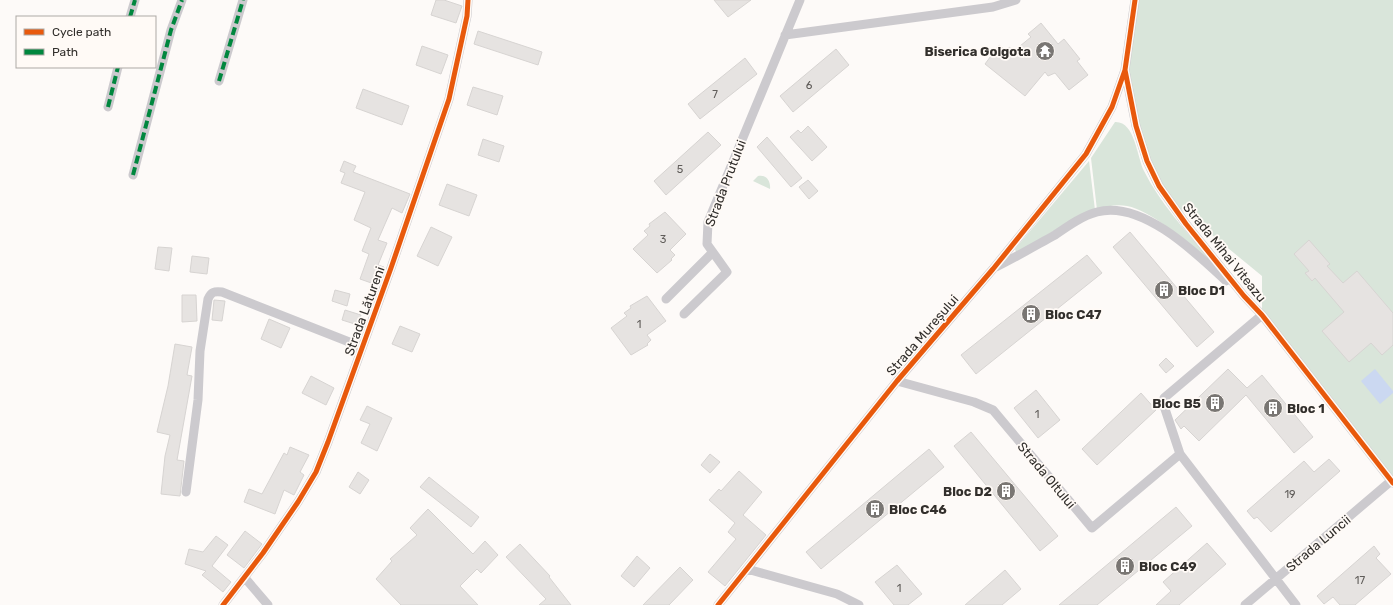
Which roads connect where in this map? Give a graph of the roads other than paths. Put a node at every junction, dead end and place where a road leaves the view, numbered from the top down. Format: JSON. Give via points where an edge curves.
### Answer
{"nodes":[{"id":1,"x":135,"y":0,"type":"edge"},
{"id":2,"x":182,"y":0,"type":"edge"},
{"id":3,"x":243,"y":0,"type":"edge"},
{"id":4,"x":468,"y":0,"type":"edge"},
{"id":5,"x":800,"y":0,"type":"edge"},
{"id":6,"x":1016,"y":0,"type":"edge"},
{"id":7,"x":1135,"y":0,"type":"edge"},
{"id":8,"x":130,"y":16,"type":"edge"},
{"id":9,"x":785,"y":35,"type":"junction"},
{"id":10,"x":118,"y":68,"type":"edge"},
{"id":11,"x":1125,"y":70,"type":"junction"},
{"id":12,"x":219,"y":81,"type":"dead end"},
{"id":13,"x":108,"y":107,"type":"dead end"},
{"id":14,"x":133,"y":175,"type":"dead end"},
{"id":15,"x":712,"y":253,"type":"junction"},
{"id":16,"x":994,"y":269,"type":"junction"},
{"id":17,"x":1244,"y":296,"type":"junction"},
{"id":18,"x":666,"y":299,"type":"dead end"},
{"id":19,"x":684,"y":314,"type":"dead end"},
{"id":20,"x":1262,"y":315,"type":"junction"},
{"id":21,"x":362,"y":347,"type":"junction"},
{"id":22,"x":897,"y":381,"type":"junction"},
{"id":23,"x":1180,"y":454,"type":"junction"},
{"id":24,"x":1392,"y":482,"type":"edge"},
{"id":25,"x":186,"y":492,"type":"dead end"},
{"id":26,"x":747,"y":569,"type":"junction"},
{"id":27,"x":245,"y":578,"type":"junction"},
{"id":28,"x":1274,"y":579,"type":"junction"},
{"id":29,"x":223,"y":605,"type":"edge"},
{"id":30,"x":268,"y":605,"type":"edge"},
{"id":31,"x":718,"y":605,"type":"edge"},
{"id":32,"x":859,"y":605,"type":"edge"},
{"id":33,"x":1245,"y":605,"type":"edge"},
{"id":34,"x":1296,"y":605,"type":"edge"}],
"edges":[{"from":1,"to":8,"type":"street"},
{"from":2,"to":14,"type":"street","via":[[171,30]]},
{"from":3,"to":12,"type":"street"},
{"from":4,"to":21,"type":"street","name":"Strada Lătureni","via":[[468,16],[449,99]]},
{"from":5,"to":9,"type":"street","name":"Strada Prutului"},
{"from":6,"to":9,"type":"street","via":[[993,7]]},
{"from":7,"to":11,"type":"street","name":"Strada Mihai Viteazu"},
{"from":9,"to":15,"type":"street","name":"Strada Prutului","via":[[708,222],[707,244]]},
{"from":10,"to":13,"type":"street"},
{"from":11,"to":16,"type":"street","name":"Strada Mureșului","via":[[1112,107],[1086,154]]},
{"from":11,"to":17,"type":"street","name":"Strada Mihai Viteazu","via":[[1139,136],[1153,174],[1181,218]]},
{"from":15,"to":18,"type":"street"},
{"from":15,"to":19,"type":"street","name":"Strada Prutului","via":[[726,272]]},
{"from":16,"to":17,"type":"street","name":"Strada Mureșului","via":[[1081,219],[1106,210],[1122,210],[1145,219],[1176,239]]},
{"from":16,"to":22,"type":"street","name":"Strada Mureșului"},
{"from":17,"to":20,"type":"street","name":"Strada Mihai Viteazu"},
{"from":20,"to":23,"type":"street","via":[[1164,398],[1163,402]]},
{"from":20,"to":24,"type":"street","name":"Strada Mihai Viteazu"},
{"from":21,"to":25,"type":"street","name":"Strada Lătureni","via":[[222,292],[215,291],[210,294],[200,351],[198,400]]},
{"from":21,"to":27,"type":"street","name":"Strada Lătureni","via":[[316,472],[279,532]]},
{"from":22,"to":23,"type":"street","name":"Strada Oltului","via":[[974,402],[993,410],[1092,528]]},
{"from":22,"to":26,"type":"street","name":"Strada Mureșului"},
{"from":23,"to":28,"type":"street"},
{"from":24,"to":28,"type":"street","name":"Strada Luncii"},
{"from":26,"to":31,"type":"street","name":"Strada Mureșului"},
{"from":26,"to":32,"type":"street","via":[[837,594]]},
{"from":27,"to":29,"type":"street","name":"Strada Lătureni"},
{"from":27,"to":30,"type":"street"},
{"from":28,"to":33,"type":"street","name":"Strada Luncii"},
{"from":28,"to":34,"type":"street"}]}
